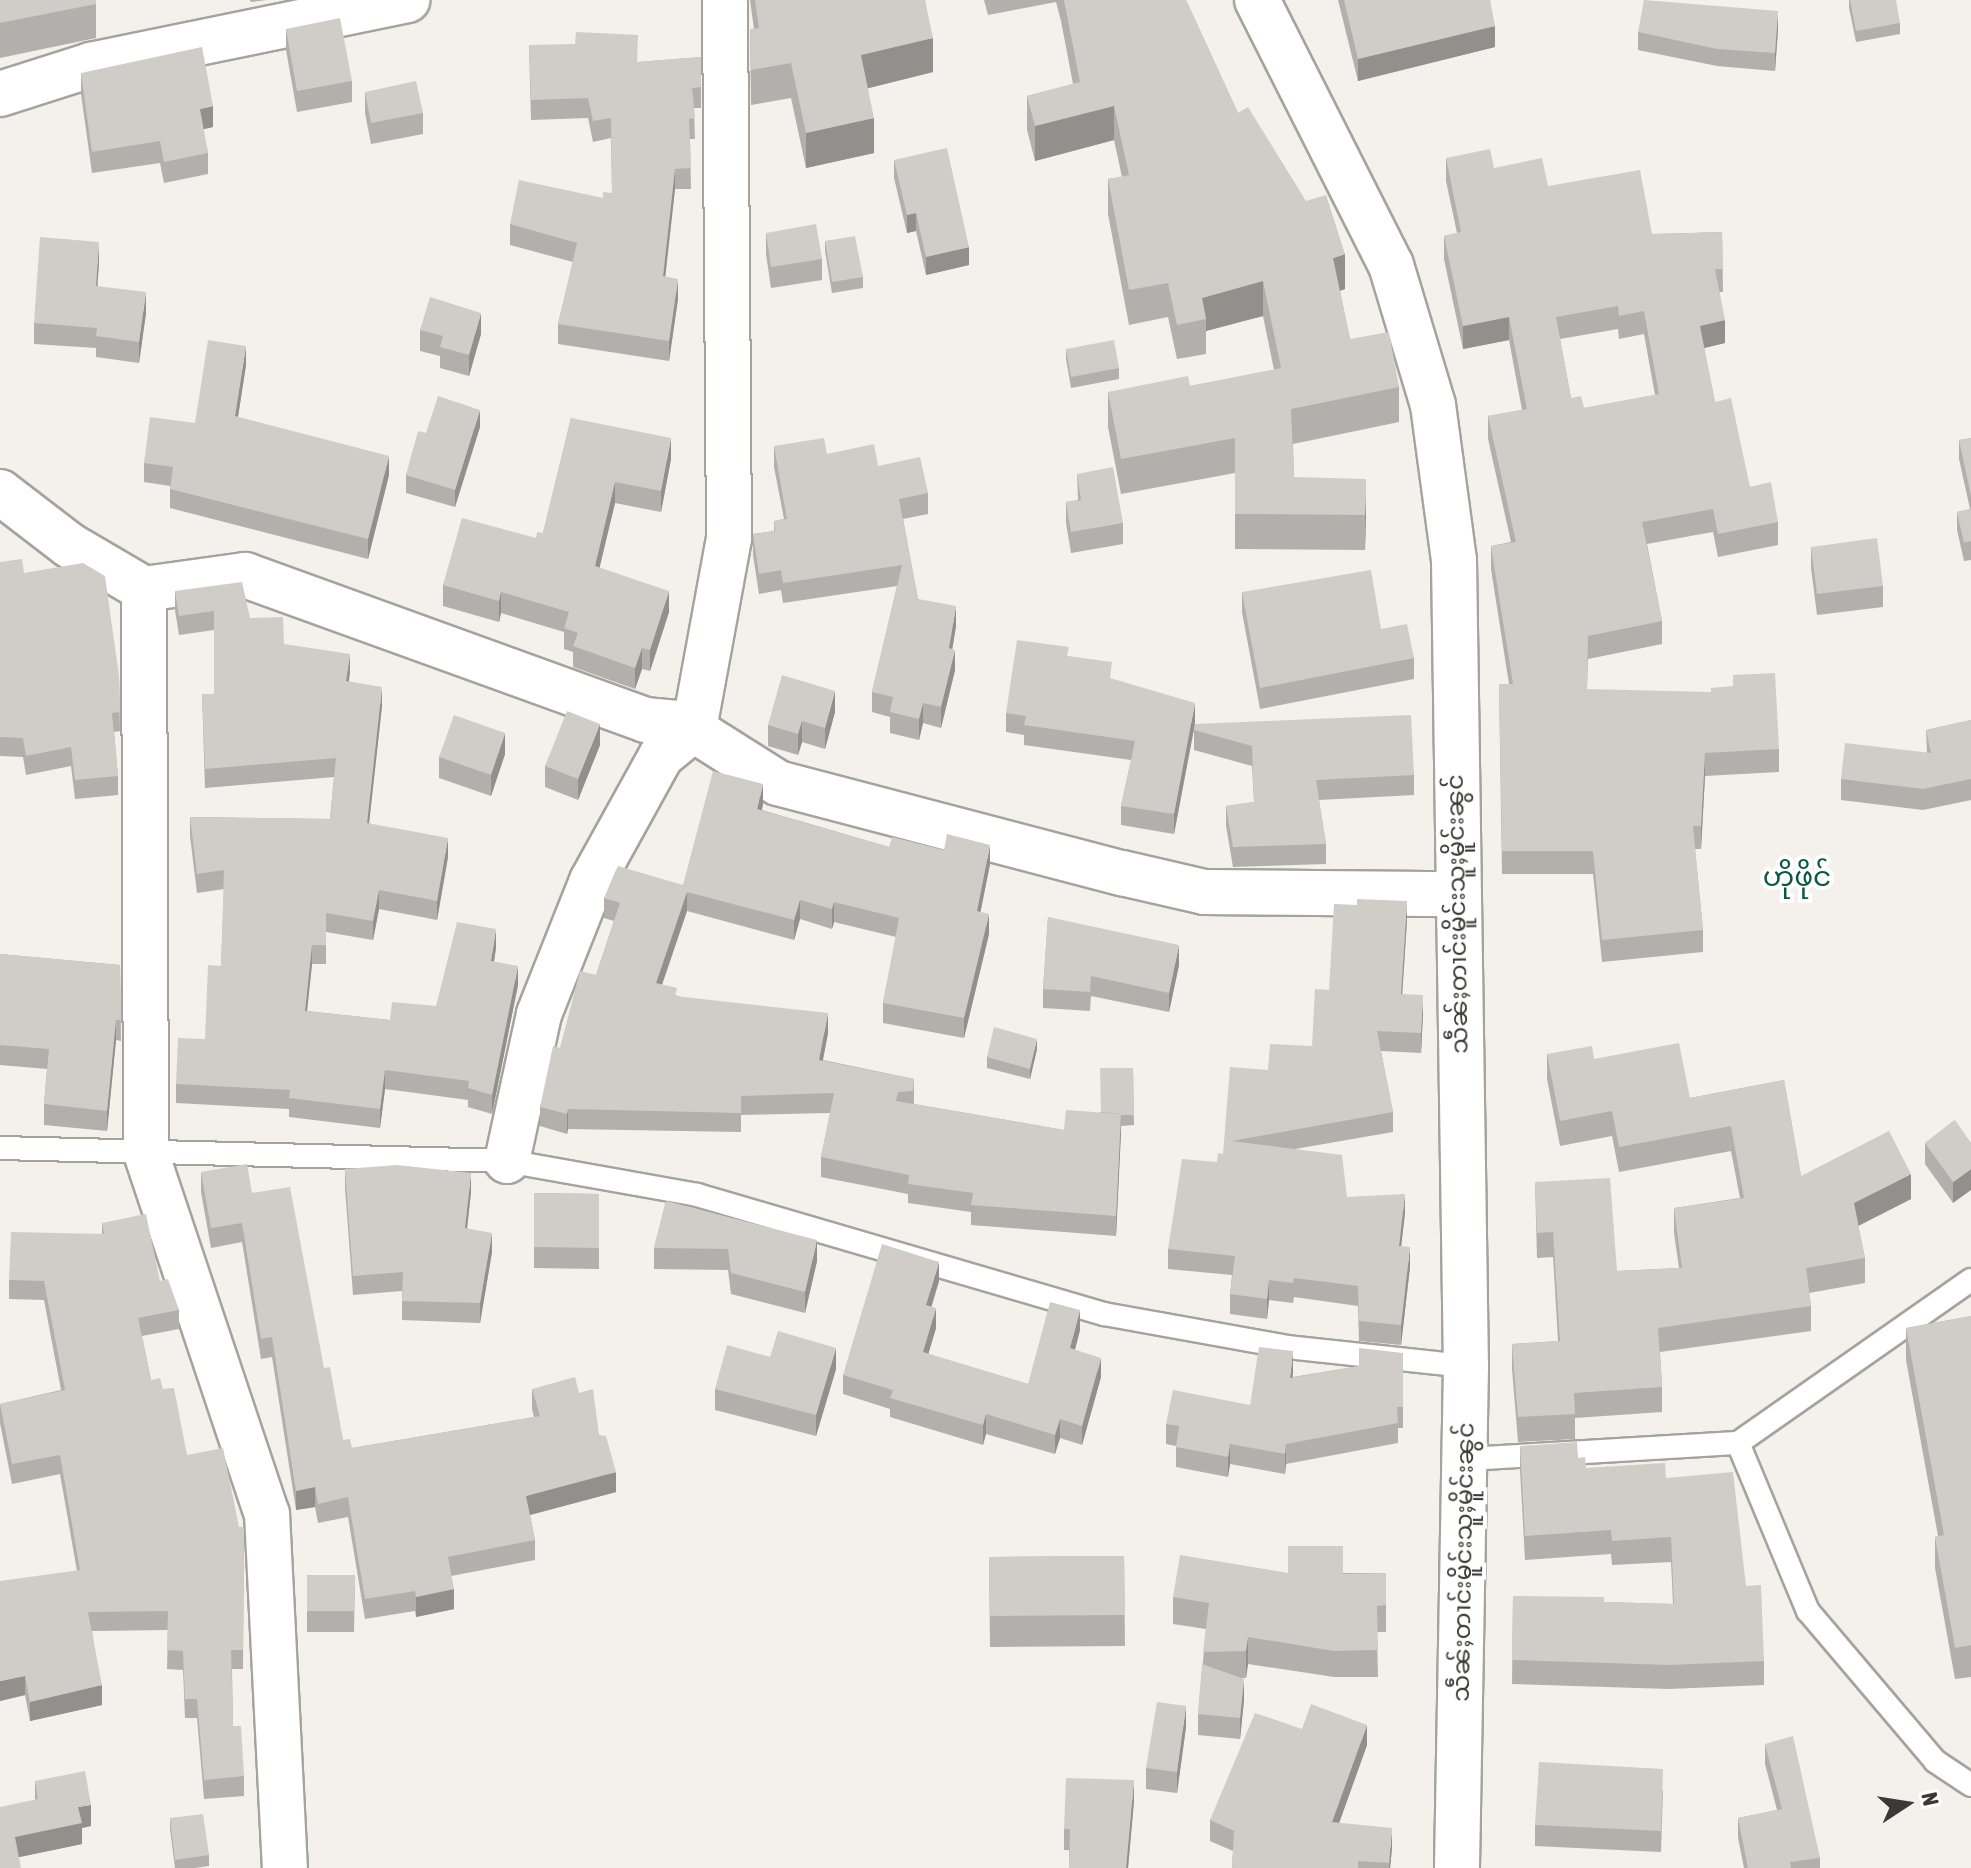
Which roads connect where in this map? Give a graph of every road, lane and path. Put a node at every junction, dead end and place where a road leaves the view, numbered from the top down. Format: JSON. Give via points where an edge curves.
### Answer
{"nodes":[{"id":1,"x":400,"y":0,"type":"edge"},
{"id":2,"x":725,"y":0,"type":"edge"},
{"id":3,"x":1257,"y":0,"type":"edge"},
{"id":4,"x":0,"y":94,"type":"edge"},
{"id":5,"x":0,"y":492,"type":"edge"},
{"id":6,"x":144,"y":589,"type":"junction"},
{"id":7,"x":694,"y":729,"type":"junction"},
{"id":8,"x":1456,"y":894,"type":"junction"},
{"id":9,"x":0,"y":1148,"type":"edge"},
{"id":10,"x":146,"y":1153,"type":"junction"},
{"id":11,"x":507,"y":1161,"type":"junction"},
{"id":12,"x":1971,"y":1280,"type":"edge"},
{"id":13,"x":1466,"y":1366,"type":"junction"},
{"id":14,"x":1738,"y":1443,"type":"junction"},
{"id":15,"x":1466,"y":1459,"type":"junction"},
{"id":16,"x":1971,"y":1785,"type":"edge"},
{"id":17,"x":285,"y":1868,"type":"edge"},
{"id":18,"x":1457,"y":1868,"type":"edge"}],
"edges":[{"from":1,"to":4,"type":"street","via":[[91,65]]},
{"from":2,"to":7,"type":"street","via":[[729,539]]},
{"from":3,"to":8,"type":"street","name":"သဵၼ်ႈတၢင်းမိူင်းသူႈမိူင်းၼွင်","via":[[1391,265],[1433,405],[1454,560]]},
{"from":5,"to":6,"type":"street","via":[[69,545]]},
{"from":6,"to":7,"type":"street","via":[[245,575],[620,711]]},
{"from":6,"to":10,"type":"street"},
{"from":7,"to":8,"type":"street","via":[[778,783],[1204,892]]},
{"from":7,"to":11,"type":"street","via":[[661,756],[592,881],[539,1014]]},
{"from":8,"to":13,"type":"street","name":"သဵၼ်ႈတၢင်းမိူင်းသူႈမိူင်းၼွင်"},
{"from":9,"to":10,"type":"lane"},
{"from":10,"to":11,"type":"lane"},
{"from":10,"to":17,"type":"street","via":[[267,1514]]},
{"from":11,"to":13,"type":"lane","via":[[697,1195],[1104,1314],[1287,1347]]},
{"from":12,"to":14,"type":"lane"},
{"from":13,"to":15,"type":"street","name":"သဵၼ်ႈတၢင်းမိူင်းသူႈမိူင်းၼွင်"},
{"from":14,"to":15,"type":"lane"},
{"from":14,"to":16,"type":"lane","via":[[1808,1611],[1935,1761]]},
{"from":15,"to":18,"type":"street","name":"သဵၼ်ႈတၢင်းမိူင်းသူႈမိူင်းၼွင်"}]}
